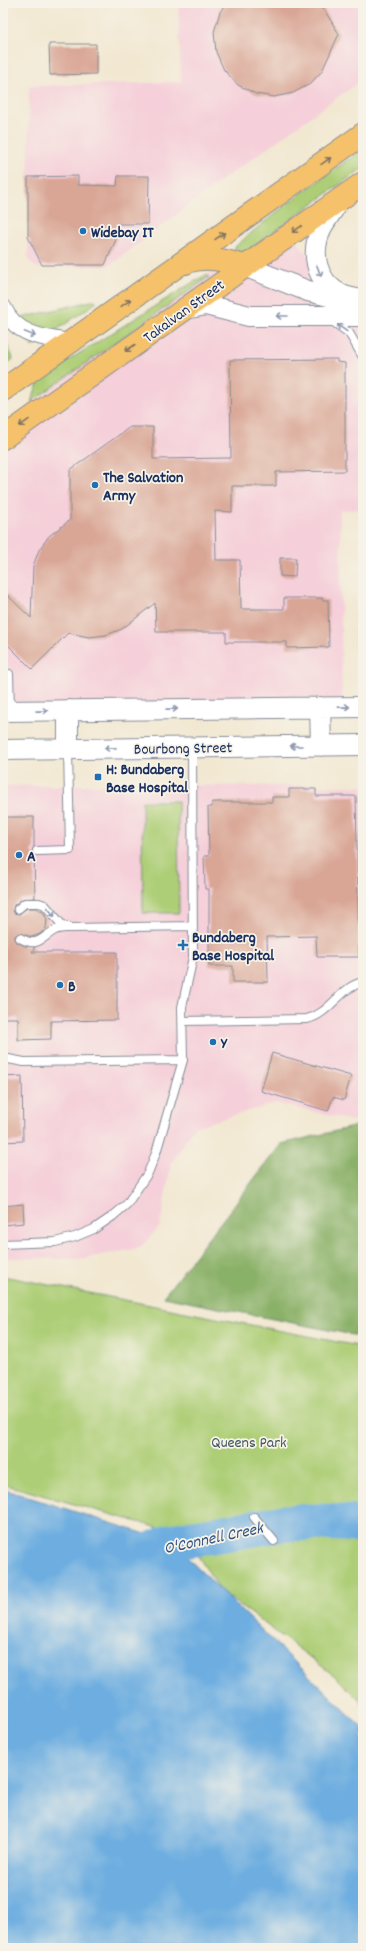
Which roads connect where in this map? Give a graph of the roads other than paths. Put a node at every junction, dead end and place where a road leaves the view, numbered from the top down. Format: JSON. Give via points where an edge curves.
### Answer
{"nodes":[{"id":1,"x":363,"y":134,"type":"edge"},
{"id":2,"x":363,"y":183,"type":"edge"},
{"id":3,"x":342,"y":198,"type":"junction"},
{"id":4,"x":244,"y":266,"type":"junction"},
{"id":5,"x":176,"y":267,"type":"junction"},
{"id":6,"x":363,"y":300,"type":"edge"},
{"id":7,"x":3,"y":307,"type":"edge"},
{"id":8,"x":185,"y":309,"type":"junction"},
{"id":9,"x":308,"y":316,"type":"junction"},
{"id":10,"x":363,"y":316,"type":"edge"},
{"id":11,"x":70,"y":342,"type":"junction"},
{"id":12,"x":363,"y":357,"type":"edge"},
{"id":13,"x":3,"y":390,"type":"edge"},
{"id":14,"x":3,"y":438,"type":"edge"},
{"id":15,"x":9,"y":674,"type":"dead end"},
{"id":16,"x":320,"y":707,"type":"junction"},
{"id":17,"x":363,"y":707,"type":"edge"},
{"id":18,"x":68,"y":710,"type":"junction"},
{"id":19,"x":7,"y":711,"type":"edge"},
{"id":20,"x":363,"y":745,"type":"edge"},
{"id":21,"x":192,"y":746,"type":"junction"},
{"id":22,"x":321,"y":746,"type":"junction"},
{"id":23,"x":68,"y":749,"type":"junction"},
{"id":24,"x":3,"y":750,"type":"edge"},
{"id":25,"x":37,"y":851,"type":"dead end"},
{"id":26,"x":18,"y":909,"type":"dead end"},
{"id":27,"x":193,"y":926,"type":"junction"},
{"id":28,"x":72,"y":928,"type":"junction"},
{"id":29,"x":20,"y":938,"type":"dead end"},
{"id":30,"x":363,"y":982,"type":"edge"},
{"id":31,"x":183,"y":1021,"type":"junction"},
{"id":32,"x":3,"y":1058,"type":"edge"},
{"id":33,"x":183,"y":1060,"type":"junction"},
{"id":34,"x":3,"y":1244,"type":"edge"},
{"id":35,"x":254,"y":1517,"type":"dead end"},
{"id":36,"x":274,"y":1541,"type":"dead end"}],
"edges":[{"from":5,"to":1,"type":"highway","one_way":true},
{"from":2,"to":3,"type":"highway","name":"Takalvan Street"},
{"from":3,"to":4,"type":"highway","name":"Takalvan Street","one_way":true},
{"from":3,"to":6,"type":"street","one_way":true,"via":[[320,233],[316,262],[321,278],[326,284],[343,295]]},
{"from":4,"to":5,"type":"highway","via":[[205,258],[194,259]]},
{"from":4,"to":6,"type":"street","via":[[308,291],[346,300]]},
{"from":4,"to":8,"type":"highway","name":"Takalvan Street"},
{"from":11,"to":5,"type":"highway","one_way":true},
{"from":7,"to":11,"type":"street","one_way":true,"via":[[8,317],[24,332]]},
{"from":9,"to":8,"type":"street","one_way":true,"via":[[249,316],[206,305]]},
{"from":8,"to":14,"type":"highway","name":"Takalvan Street","one_way":true},
{"from":9,"to":10,"type":"street"},
{"from":12,"to":9,"type":"lane","one_way":true,"via":[[349,333],[342,327],[331,321]]},
{"from":11,"to":13,"type":"highway"},
{"from":15,"to":19,"type":"lane"},
{"from":16,"to":17,"type":"street","one_way":true},
{"from":18,"to":16,"type":"street","one_way":true},
{"from":16,"to":22,"type":"street"},
{"from":19,"to":18,"type":"street","one_way":true},
{"from":18,"to":23,"type":"street"},
{"from":20,"to":22,"type":"street","name":"Bourbong Street"},
{"from":22,"to":21,"type":"street","name":"Bourbong Street","one_way":true},
{"from":21,"to":23,"type":"street","name":"Bourbong Street","one_way":true},
{"from":21,"to":27,"type":"lane"},
{"from":23,"to":24,"type":"street","name":"Bourbong Street"},
{"from":23,"to":25,"type":"lane","via":[[70,850]]},
{"from":26,"to":28,"type":"lane","one_way":true,"via":[[25,903],[45,905],[62,925]]},
{"from":27,"to":28,"type":"lane"},
{"from":27,"to":31,"type":"lane","via":[[194,957],[182,1007]]},
{"from":28,"to":29,"type":"lane","via":[[61,928],[40,942]]},
{"from":30,"to":31,"type":"lane","via":[[346,991],[322,1014],[307,1019]]},
{"from":31,"to":33,"type":"lane"},
{"from":32,"to":33,"type":"lane","via":[[24,1062]]},
{"from":33,"to":34,"type":"lane","via":[[156,1153],[148,1173],[127,1204],[94,1229],[75,1237],[55,1242]]},
{"from":35,"to":36,"type":"lane"}]}
